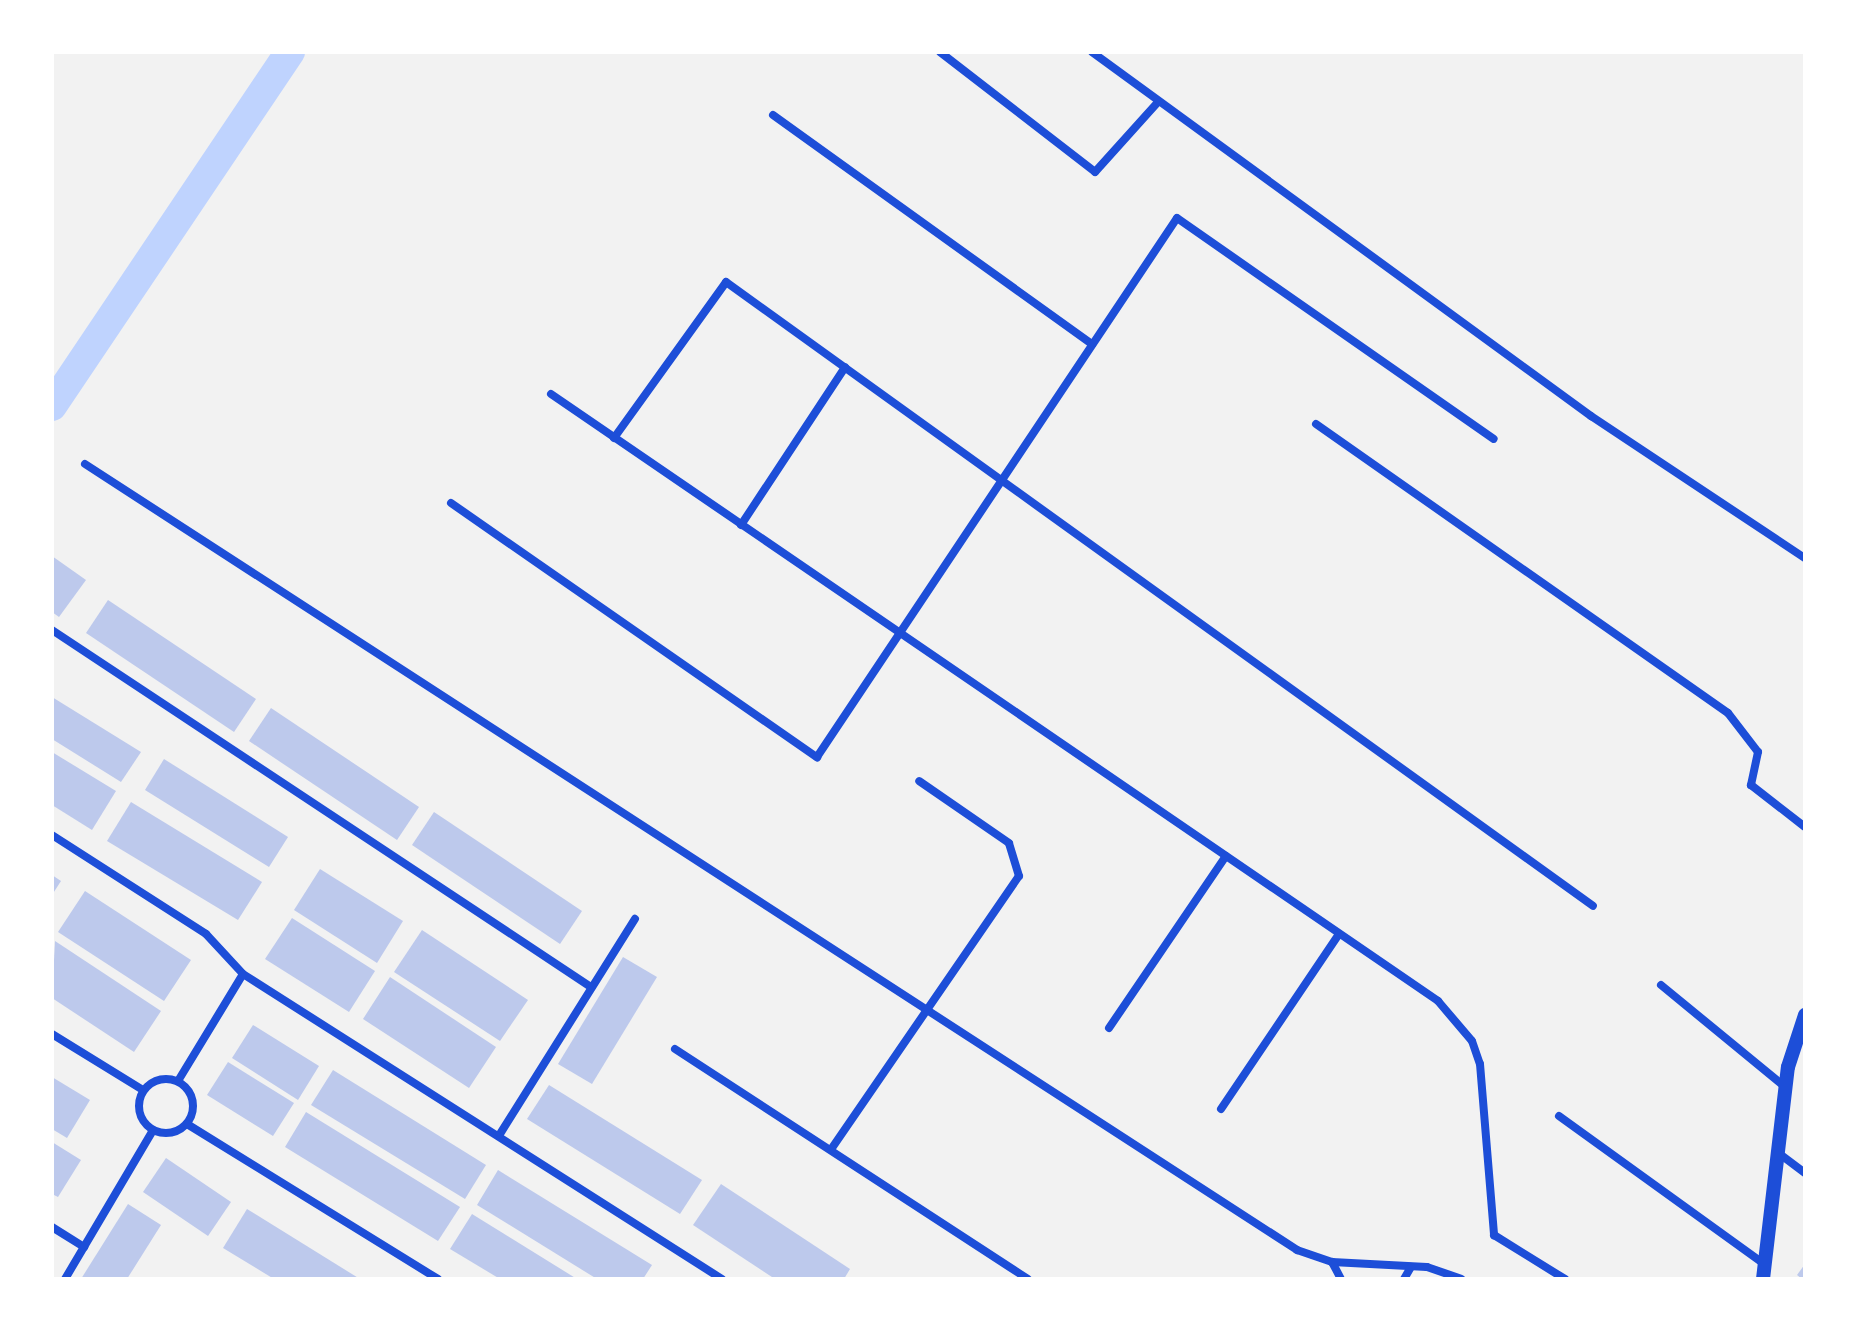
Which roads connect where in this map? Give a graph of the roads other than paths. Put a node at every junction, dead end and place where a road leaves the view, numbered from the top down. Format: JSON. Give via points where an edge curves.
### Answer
{"nodes":[{"id":1,"x":940,"y":52,"type":"edge"},
{"id":2,"x":1092,"y":52,"type":"edge"},
{"id":3,"x":1158,"y":102,"type":"junction"},
{"id":4,"x":773,"y":115,"type":"dead end"},
{"id":5,"x":1092,"y":344,"type":"junction"},
{"id":6,"x":845,"y":367,"type":"junction"},
{"id":7,"x":551,"y":394,"type":"dead end"},
{"id":8,"x":1316,"y":424,"type":"dead end"},
{"id":9,"x":614,"y":438,"type":"junction"},
{"id":10,"x":1494,"y":439,"type":"dead end"},
{"id":11,"x":85,"y":464,"type":"dead end"},
{"id":12,"x":1001,"y":479,"type":"junction"},
{"id":13,"x":451,"y":503,"type":"dead end"},
{"id":14,"x":741,"y":525,"type":"junction"},
{"id":15,"x":1805,"y":558,"type":"edge"},
{"id":16,"x":52,"y":630,"type":"edge"},
{"id":17,"x":898,"y":632,"type":"junction"},
{"id":18,"x":919,"y":781,"type":"dead end"},
{"id":19,"x":1805,"y":827,"type":"edge"},
{"id":20,"x":52,"y":835,"type":"edge"},
{"id":21,"x":1226,"y":856,"type":"junction"},
{"id":22,"x":1593,"y":906,"type":"dead end"},
{"id":23,"x":635,"y":919,"type":"dead end"},
{"id":24,"x":1339,"y":934,"type":"junction"},
{"id":25,"x":243,"y":974,"type":"junction"},
{"id":26,"x":1661,"y":985,"type":"dead end"},
{"id":27,"x":591,"y":987,"type":"junction"},
{"id":28,"x":928,"y":1007,"type":"junction"},
{"id":29,"x":1805,"y":1015,"type":"edge"},
{"id":30,"x":1109,"y":1028,"type":"dead end"},
{"id":31,"x":52,"y":1034,"type":"edge"},
{"id":32,"x":675,"y":1049,"type":"dead end"},
{"id":33,"x":178,"y":1081,"type":"junction"},
{"id":34,"x":1785,"y":1087,"type":"junction"},
{"id":35,"x":143,"y":1090,"type":"junction"},
{"id":36,"x":1221,"y":1109,"type":"dead end"},
{"id":37,"x":1559,"y":1116,"type":"dead end"},
{"id":38,"x":187,"y":1124,"type":"junction"},
{"id":39,"x":153,"y":1130,"type":"junction"},
{"id":40,"x":500,"y":1134,"type":"junction"},
{"id":41,"x":832,"y":1148,"type":"junction"},
{"id":42,"x":1776,"y":1151,"type":"junction"},
{"id":43,"x":1805,"y":1173,"type":"edge"},
{"id":44,"x":52,"y":1227,"type":"edge"},
{"id":45,"x":84,"y":1247,"type":"junction"},
{"id":46,"x":1332,"y":1262,"type":"junction"},
{"id":47,"x":1411,"y":1267,"type":"junction"},
{"id":48,"x":1763,"y":1271,"type":"edge"},
{"id":49,"x":65,"y":1279,"type":"edge"},
{"id":50,"x":438,"y":1279,"type":"edge"},
{"id":51,"x":722,"y":1279,"type":"edge"},
{"id":52,"x":1028,"y":1279,"type":"edge"},
{"id":53,"x":1341,"y":1279,"type":"edge"},
{"id":54,"x":1404,"y":1279,"type":"edge"},
{"id":55,"x":1461,"y":1279,"type":"edge"},
{"id":56,"x":1565,"y":1279,"type":"edge"}],
"edges":[{"from":1,"to":3,"type":"street","via":[[1095,172]]},
{"from":2,"to":3,"type":"street"},
{"from":3,"to":15,"type":"street","via":[[1591,416]]},
{"from":4,"to":5,"type":"street"},
{"from":5,"to":10,"type":"street","via":[[1177,218]]},
{"from":5,"to":12,"type":"street"},
{"from":6,"to":9,"type":"street","via":[[726,282]]},
{"from":6,"to":12,"type":"street"},
{"from":6,"to":14,"type":"street"},
{"from":7,"to":9,"type":"street"},
{"from":8,"to":19,"type":"street","via":[[1728,713],[1758,752],[1751,785]]},
{"from":9,"to":14,"type":"street"},
{"from":11,"to":28,"type":"street"},
{"from":12,"to":17,"type":"street"},
{"from":12,"to":22,"type":"street"},
{"from":13,"to":17,"type":"street","via":[[817,757]]},
{"from":14,"to":17,"type":"street"},
{"from":16,"to":27,"type":"street"},
{"from":17,"to":21,"type":"street"},
{"from":18,"to":28,"type":"street","via":[[1009,843],[1019,876]]},
{"from":20,"to":25,"type":"street","via":[[206,934]]},
{"from":21,"to":24,"type":"street"},
{"from":21,"to":30,"type":"street"},
{"from":23,"to":27,"type":"street"},
{"from":24,"to":36,"type":"street"},
{"from":24,"to":56,"type":"street","via":[[1438,1001],[1472,1041],[1494,1235]]},
{"from":25,"to":33,"type":"street"},
{"from":25,"to":40,"type":"street"},
{"from":26,"to":34,"type":"street"},
{"from":27,"to":40,"type":"street"},
{"from":28,"to":41,"type":"street"},
{"from":28,"to":46,"type":"street","via":[[1284,1242]]},
{"from":29,"to":34,"type":"street"},
{"from":31,"to":35,"type":"street"},
{"from":32,"to":41,"type":"street"},
{"from":33,"to":35,"type":"street","via":[[162,1078]]},
{"from":33,"to":38,"type":"street","via":[[192,1095]]},
{"from":34,"to":42,"type":"street"},
{"from":35,"to":39,"type":"street","via":[[138,1108]]},
{"from":37,"to":48,"type":"street"},
{"from":38,"to":39,"type":"street","via":[[171,1133]]},
{"from":38,"to":50,"type":"street"},
{"from":39,"to":45,"type":"street"},
{"from":40,"to":51,"type":"street"},
{"from":41,"to":52,"type":"street"},
{"from":42,"to":43,"type":"street"},
{"from":42,"to":48,"type":"street"},
{"from":44,"to":45,"type":"street"},
{"from":45,"to":49,"type":"street"},
{"from":46,"to":47,"type":"street"},
{"from":46,"to":53,"type":"street"},
{"from":47,"to":54,"type":"street"},
{"from":47,"to":55,"type":"street"}]}
